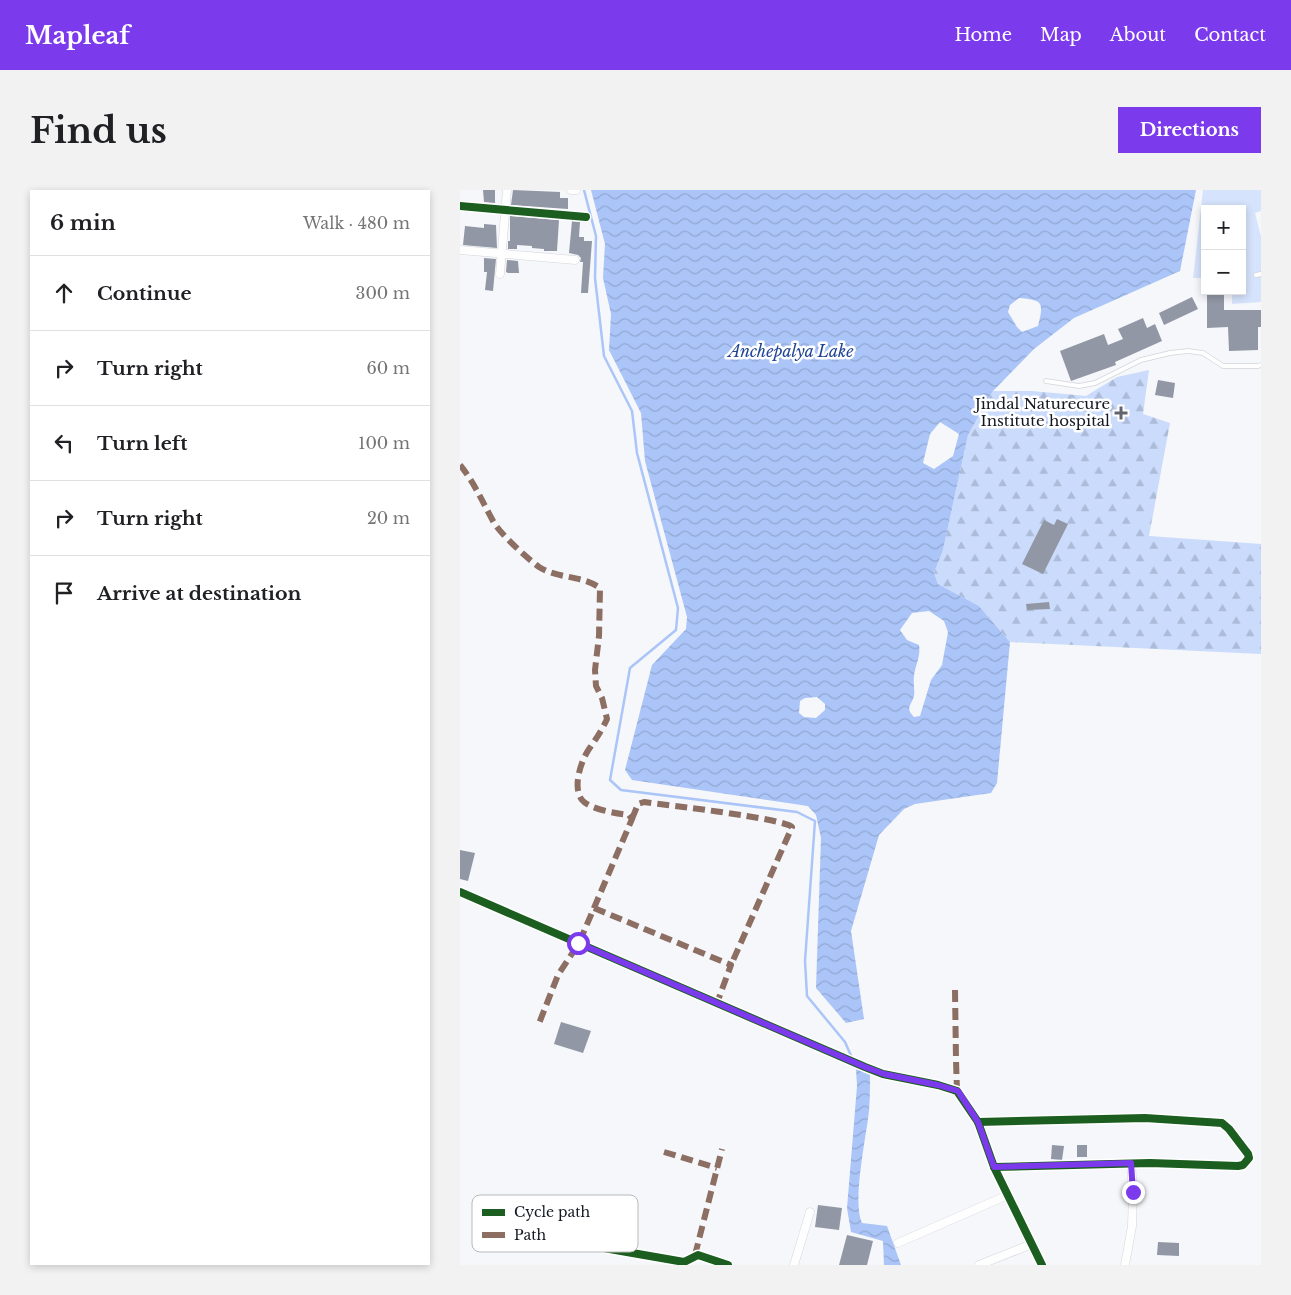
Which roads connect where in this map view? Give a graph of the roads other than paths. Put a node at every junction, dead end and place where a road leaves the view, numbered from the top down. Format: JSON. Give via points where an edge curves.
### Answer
{"nodes":[{"id":1,"x":507,"y":190,"type":"edge"},
{"id":2,"x":571,"y":190,"type":"edge"},
{"id":3,"x":576,"y":190,"type":"edge"},
{"id":4,"x":460,"y":206,"type":"edge"},
{"id":5,"x":505,"y":210,"type":"junction"},
{"id":6,"x":586,"y":217,"type":"dead end"},
{"id":7,"x":460,"y":250,"type":"edge"},
{"id":8,"x":503,"y":254,"type":"junction"},
{"id":9,"x":575,"y":260,"type":"dead end"},
{"id":10,"x":500,"y":274,"type":"dead end"},
{"id":11,"x":1261,"y":364,"type":"edge"},
{"id":12,"x":1046,"y":381,"type":"dead end"},
{"id":13,"x":460,"y":892,"type":"edge"},
{"id":14,"x":978,"y":1122,"type":"junction"},
{"id":15,"x":1131,"y":1163,"type":"junction"},
{"id":16,"x":994,"y":1167,"type":"junction"},
{"id":17,"x":1008,"y":1195,"type":"junction"},
{"id":18,"x":810,"y":1212,"type":"dead end"},
{"id":19,"x":898,"y":1243,"type":"dead end"},
{"id":20,"x":1032,"y":1244,"type":"junction"},
{"id":21,"x":627,"y":1252,"type":"edge"},
{"id":22,"x":690,"y":1262,"type":"edge"},
{"id":23,"x":728,"y":1265,"type":"edge"},
{"id":24,"x":794,"y":1265,"type":"edge"},
{"id":25,"x":978,"y":1265,"type":"edge"},
{"id":26,"x":1042,"y":1265,"type":"edge"},
{"id":27,"x":1124,"y":1265,"type":"edge"}],
"edges":[{"from":1,"to":5,"type":"street"},
{"from":2,"to":3,"type":"street"},
{"from":4,"to":5,"type":"street"},
{"from":5,"to":6,"type":"street"},
{"from":5,"to":8,"type":"street"},
{"from":7,"to":8,"type":"street"},
{"from":8,"to":9,"type":"street"},
{"from":8,"to":10,"type":"street"},
{"from":11,"to":12,"type":"lane","via":[[1223,366],[1204,353],[1188,351],[1141,360],[1096,383],[1079,386]]},
{"from":13,"to":14,"type":"street","via":[[858,1064],[884,1074],[958,1091]]},
{"from":14,"to":15,"type":"street","via":[[1145,1118],[1222,1123],[1230,1128],[1249,1158],[1238,1166]]},
{"from":14,"to":16,"type":"street"},
{"from":15,"to":16,"type":"street"},
{"from":15,"to":27,"type":"street","via":[[1132,1226]]},
{"from":16,"to":17,"type":"street"},
{"from":17,"to":19,"type":"street"},
{"from":17,"to":20,"type":"street"},
{"from":18,"to":24,"type":"street"},
{"from":20,"to":25,"type":"street"},
{"from":20,"to":26,"type":"street"},
{"from":21,"to":22,"type":"street"},
{"from":22,"to":23,"type":"street","via":[[698,1255]]}]}
